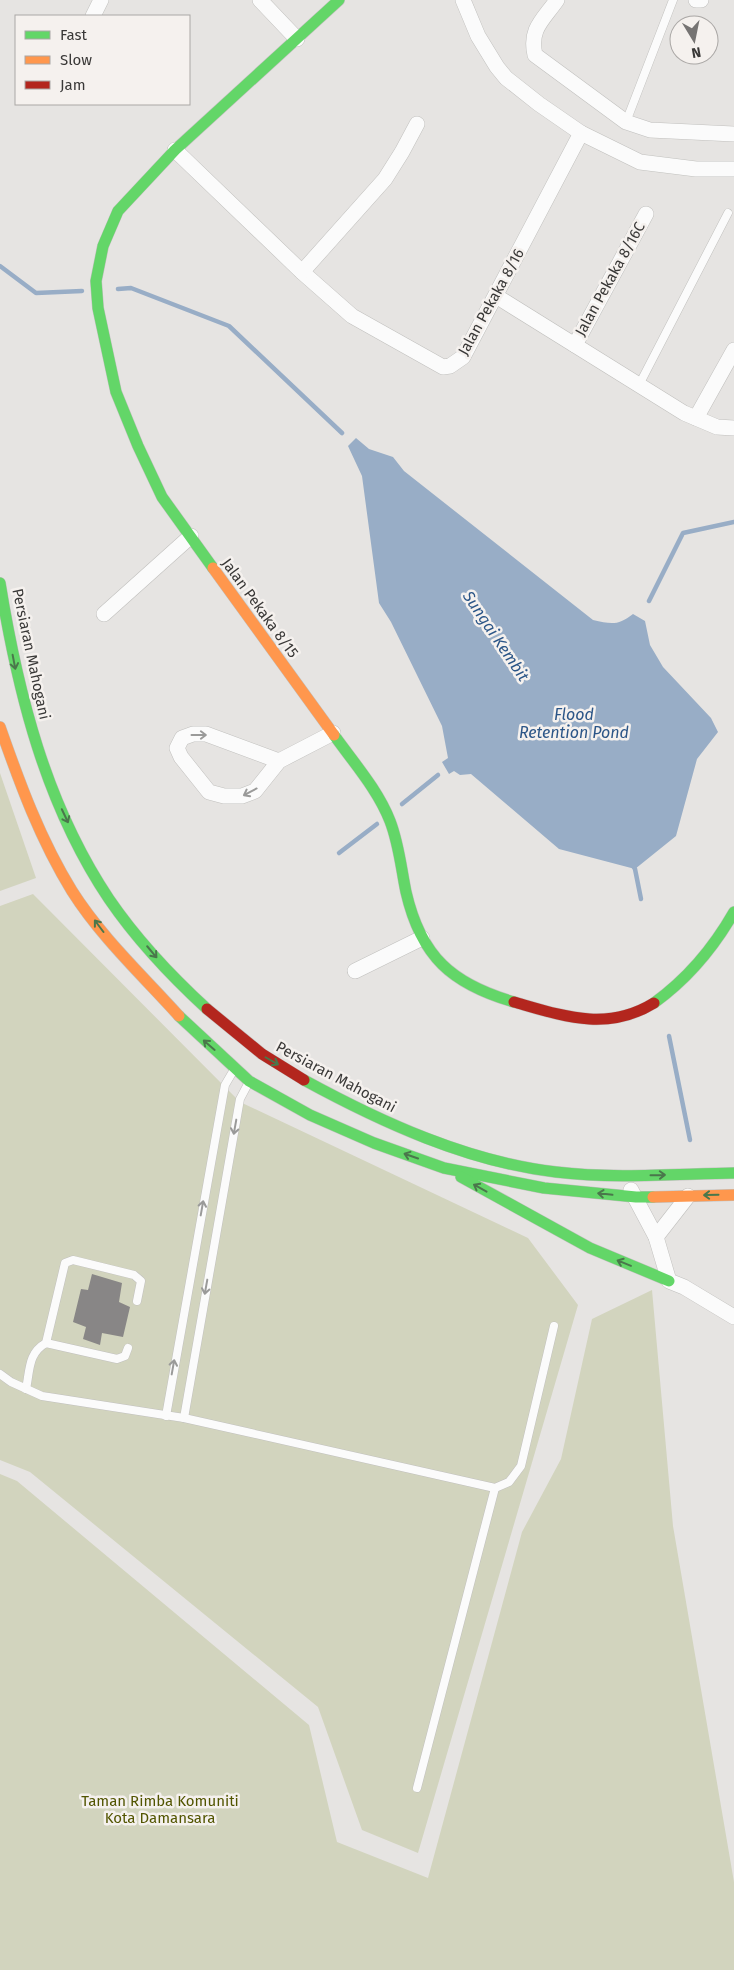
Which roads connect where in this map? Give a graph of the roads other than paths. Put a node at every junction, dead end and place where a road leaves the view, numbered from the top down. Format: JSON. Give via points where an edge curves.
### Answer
{"nodes":[{"id":1,"x":101,"y":0,"type":"edge"},
{"id":2,"x":260,"y":0,"type":"edge"},
{"id":3,"x":339,"y":0,"type":"edge"},
{"id":4,"x":462,"y":0,"type":"edge"},
{"id":5,"x":557,"y":0,"type":"edge"},
{"id":6,"x":674,"y":0,"type":"edge"},
{"id":7,"x":696,"y":0,"type":"edge"},
{"id":8,"x":701,"y":0,"type":"edge"},
{"id":9,"x":94,"y":15,"type":"edge"},
{"id":10,"x":297,"y":39,"type":"junction"},
{"id":11,"x":626,"y":122,"type":"junction"},
{"id":12,"x":417,"y":124,"type":"dead end"},
{"id":13,"x":581,"y":133,"type":"junction"},
{"id":14,"x":734,"y":134,"type":"edge"},
{"id":15,"x":175,"y":150,"type":"junction"},
{"id":16,"x":734,"y":169,"type":"edge"},
{"id":17,"x":728,"y":212,"type":"dead end"},
{"id":18,"x":646,"y":214,"type":"dead end"},
{"id":19,"x":302,"y":272,"type":"junction"},
{"id":20,"x":496,"y":296,"type":"junction"},
{"id":21,"x":575,"y":345,"type":"junction"},
{"id":22,"x":734,"y":350,"type":"edge"},
{"id":23,"x":638,"y":385,"type":"junction"},
{"id":24,"x":696,"y":418,"type":"junction"},
{"id":25,"x":734,"y":428,"type":"edge"},
{"id":26,"x":191,"y":536,"type":"junction"},
{"id":27,"x":0,"y":583,"type":"edge"},
{"id":28,"x":2,"y":611,"type":"edge"},
{"id":29,"x":104,"y":614,"type":"dead end"},
{"id":30,"x":0,"y":727,"type":"edge"},
{"id":31,"x":333,"y":734,"type":"junction"},
{"id":32,"x":279,"y":761,"type":"junction"},
{"id":33,"x":734,"y":912,"type":"edge"},
{"id":34,"x":422,"y":938,"type":"junction"},
{"id":35,"x":355,"y":971,"type":"dead end"},
{"id":36,"x":235,"y":1068,"type":"junction"},
{"id":37,"x":249,"y":1080,"type":"junction"},
{"id":38,"x":444,"y":1168,"type":"junction"},
{"id":39,"x":734,"y":1173,"type":"edge"},
{"id":40,"x":610,"y":1176,"type":"junction"},
{"id":41,"x":734,"y":1195,"type":"edge"},
{"id":42,"x":688,"y":1196,"type":"junction"},
{"id":43,"x":636,"y":1197,"type":"junction"},
{"id":44,"x":656,"y":1237,"type":"junction"},
{"id":45,"x":669,"y":1281,"type":"junction"},
{"id":46,"x":137,"y":1301,"type":"dead end"},
{"id":47,"x":734,"y":1317,"type":"edge"},
{"id":48,"x":554,"y":1326,"type":"dead end"},
{"id":49,"x":46,"y":1343,"type":"junction"},
{"id":50,"x":128,"y":1348,"type":"dead end"},
{"id":51,"x":0,"y":1374,"type":"edge"},
{"id":52,"x":26,"y":1389,"type":"junction"},
{"id":53,"x":166,"y":1416,"type":"junction"},
{"id":54,"x":184,"y":1418,"type":"junction"},
{"id":55,"x":495,"y":1488,"type":"junction"},
{"id":56,"x":416,"y":1788,"type":"dead end"}],
"edges":[{"from":1,"to":9,"type":"street"},
{"from":2,"to":10,"type":"street"},
{"from":3,"to":10,"type":"main road","name":"Jalan Pekaka 8/15"},
{"from":4,"to":13,"type":"street","via":[[478,36],[506,78]]},
{"from":5,"to":11,"type":"street","via":[[533,33],[535,55]]},
{"from":6,"to":11,"type":"lane"},
{"from":7,"to":8,"type":"street"},
{"from":10,"to":15,"type":"main road","name":"Jalan Pekaka 8/15"},
{"from":11,"to":14,"type":"street","via":[[650,130]]},
{"from":12,"to":19,"type":"street","via":[[385,179]]},
{"from":13,"to":16,"type":"street","via":[[640,162],[696,170]]},
{"from":13,"to":20,"type":"street","name":"Jalan Pekaka 8/16"},
{"from":15,"to":19,"type":"street","name":"Jalan Pekaka 8/16"},
{"from":15,"to":26,"type":"main road","name":"Jalan Pekaka 8/15","via":[[118,211],[103,246],[96,282],[98,308],[116,392],[162,497]]},
{"from":17,"to":23,"type":"lane"},
{"from":18,"to":21,"type":"street","name":"Jalan Pekaka 8/16C"},
{"from":19,"to":20,"type":"street","name":"Jalan Pekaka 8/16","via":[[352,316],[443,367],[463,357]]},
{"from":20,"to":21,"type":"street"},
{"from":21,"to":23,"type":"street"},
{"from":22,"to":24,"type":"street"},
{"from":23,"to":24,"type":"street"},
{"from":24,"to":25,"type":"street","via":[[717,427]]},
{"from":26,"to":29,"type":"street"},
{"from":26,"to":31,"type":"main road","name":"Jalan Pekaka 8/15"},
{"from":27,"to":28,"type":"main road","name":"Persiaran Mahogani"},
{"from":28,"to":40,"type":"main road","name":"Persiaran Mahogani","one_way":true,"via":[[31,730],[50,784],[74,836],[94,874],[126,921],[165,967],[209,1010],[264,1056],[322,1090],[387,1122],[487,1158],[553,1172]]},
{"from":36,"to":30,"type":"main road","one_way":true,"via":[[187,1025],[106,937],[73,892],[23,794]]},
{"from":31,"to":32,"type":"street"},
{"from":31,"to":34,"type":"main road","name":"Jalan Pekaka 8/15","via":[[382,802],[395,835],[416,927]]},
{"from":32,"to":32,"type":"street","one_way":true,"via":[[255,791],[242,796],[224,796],[208,792],[177,748],[182,738],[206,734]]},
{"from":33,"to":34,"type":"main road","name":"Jalan Pekaka 8/15","via":[[687,974],[657,1001],[624,1016],[597,1020],[562,1016],[492,996],[461,980],[441,963]]},
{"from":34,"to":35,"type":"street"},
{"from":36,"to":37,"type":"main road"},
{"from":53,"to":36,"type":"lane","one_way":true,"via":[[225,1085]]},
{"from":38,"to":37,"type":"main road","one_way":true,"via":[[310,1115]]},
{"from":37,"to":54,"type":"lane","one_way":true,"via":[[240,1099]]},
{"from":43,"to":38,"type":"main road","one_way":true,"via":[[544,1188]]},
{"from":45,"to":38,"type":"main road","one_way":true,"via":[[590,1248]]},
{"from":40,"to":39,"type":"main road","name":"Persiaran Mahogani","one_way":true},
{"from":40,"to":43,"type":"street","via":[[627,1186]]},
{"from":41,"to":42,"type":"main road","one_way":true},
{"from":42,"to":43,"type":"main road"},
{"from":42,"to":44,"type":"street"},
{"from":43,"to":44,"type":"street"},
{"from":44,"to":45,"type":"street"},
{"from":45,"to":47,"type":"street"},
{"from":46,"to":49,"type":"lane","via":[[141,1286],[138,1277],[68,1260],[63,1267]]},
{"from":48,"to":55,"type":"lane","via":[[521,1466],[509,1482]]},
{"from":49,"to":50,"type":"lane","via":[[117,1359],[125,1356]]},
{"from":49,"to":52,"type":"lane","via":[[33,1353]]},
{"from":51,"to":52,"type":"lane"},
{"from":52,"to":53,"type":"lane","via":[[42,1396]]},
{"from":53,"to":54,"type":"lane"},
{"from":54,"to":55,"type":"lane"},
{"from":55,"to":56,"type":"lane"}]}
